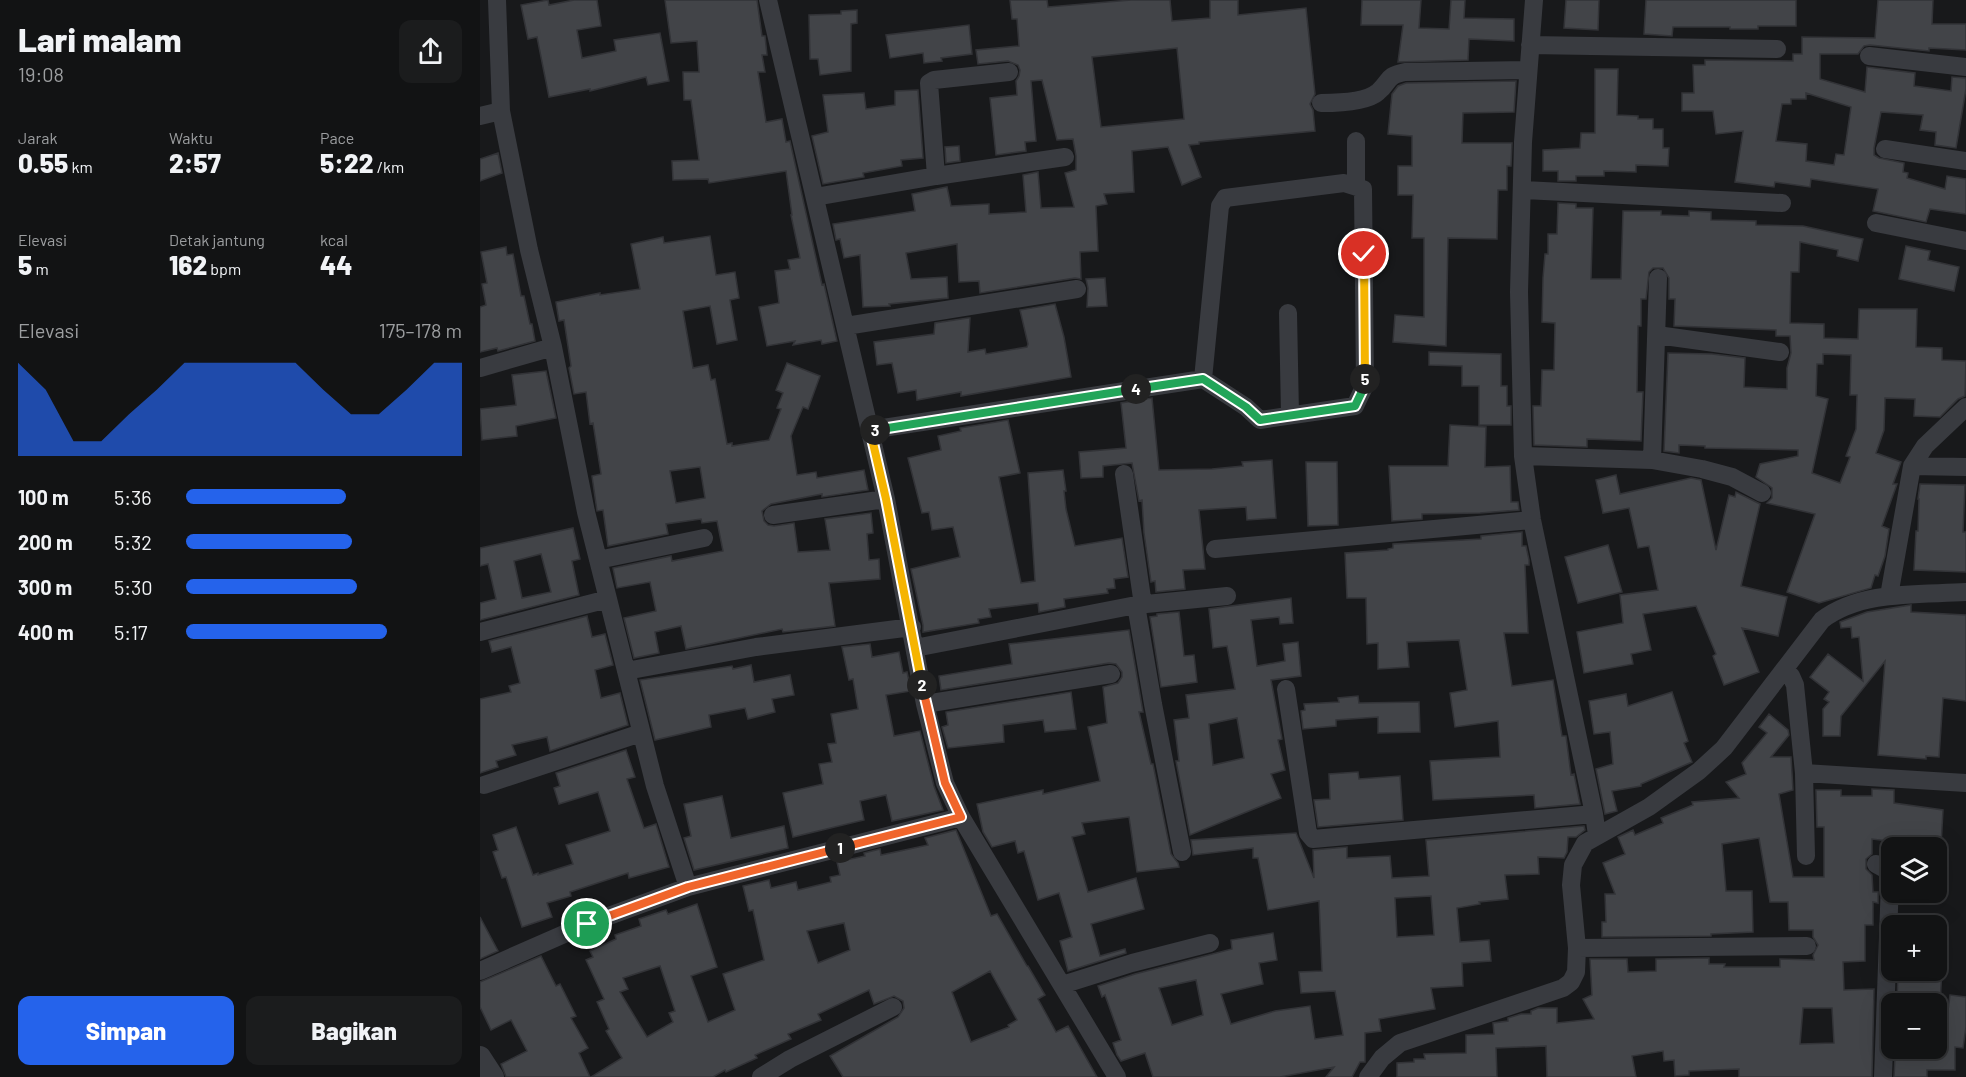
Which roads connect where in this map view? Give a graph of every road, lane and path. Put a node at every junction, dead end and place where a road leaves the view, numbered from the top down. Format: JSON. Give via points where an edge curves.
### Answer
{"nodes":[{"id":1,"x":497,"y":0,"type":"edge"},
{"id":2,"x":768,"y":0,"type":"edge"},
{"id":3,"x":1534,"y":0,"type":"edge"},
{"id":4,"x":1530,"y":45,"type":"junction"},
{"id":5,"x":1777,"y":50,"type":"dead end"},
{"id":6,"x":1869,"y":56,"type":"dead end"},
{"id":7,"x":1966,"y":67,"type":"edge"},
{"id":8,"x":1528,"y":70,"type":"junction"},
{"id":9,"x":1010,"y":72,"type":"dead end"},
{"id":10,"x":1321,"y":103,"type":"dead end"},
{"id":11,"x":501,"y":111,"type":"junction"},
{"id":12,"x":480,"y":116,"type":"edge"},
{"id":13,"x":1356,"y":141,"type":"dead end"},
{"id":14,"x":1885,"y":149,"type":"dead end"},
{"id":15,"x":1065,"y":157,"type":"dead end"},
{"id":16,"x":1966,"y":161,"type":"edge"},
{"id":17,"x":936,"y":176,"type":"junction"},
{"id":18,"x":1356,"y":185,"type":"junction"},
{"id":19,"x":1522,"y":190,"type":"junction"},
{"id":20,"x":816,"y":196,"type":"junction"},
{"id":21,"x":1782,"y":203,"type":"dead end"},
{"id":22,"x":1876,"y":223,"type":"dead end"},
{"id":23,"x":1966,"y":241,"type":"edge"},
{"id":24,"x":1658,"y":278,"type":"dead end"},
{"id":25,"x":1077,"y":289,"type":"dead end"},
{"id":26,"x":1288,"y":313,"type":"dead end"},
{"id":27,"x":846,"y":326,"type":"junction"},
{"id":28,"x":1657,"y":335,"type":"junction"},
{"id":29,"x":553,"y":347,"type":"junction"},
{"id":30,"x":1780,"y":352,"type":"dead end"},
{"id":31,"x":480,"y":368,"type":"edge"},
{"id":32,"x":1203,"y":379,"type":"junction"},
{"id":33,"x":1966,"y":407,"type":"edge"},
{"id":34,"x":1290,"y":416,"type":"junction"},
{"id":35,"x":870,"y":430,"type":"junction"},
{"id":36,"x":1523,"y":456,"type":"junction"},
{"id":37,"x":1652,"y":460,"type":"junction"},
{"id":38,"x":1912,"y":466,"type":"junction"},
{"id":39,"x":1966,"y":467,"type":"edge"},
{"id":40,"x":1124,"y":474,"type":"dead end"},
{"id":41,"x":1762,"y":493,"type":"dead end"},
{"id":42,"x":886,"y":499,"type":"junction"},
{"id":43,"x":773,"y":515,"type":"dead end"},
{"id":44,"x":1532,"y":520,"type":"junction"},
{"id":45,"x":704,"y":538,"type":"dead end"},
{"id":46,"x":1215,"y":549,"type":"dead end"},
{"id":47,"x":598,"y":560,"type":"junction"},
{"id":48,"x":1966,"y":592,"type":"edge"},
{"id":49,"x":1227,"y":596,"type":"dead end"},
{"id":50,"x":1889,"y":596,"type":"junction"},
{"id":51,"x":608,"y":599,"type":"junction"},
{"id":52,"x":1140,"y":605,"type":"junction"},
{"id":53,"x":912,"y":627,"type":"junction"},
{"id":54,"x":480,"y":632,"type":"edge"},
{"id":55,"x":915,"y":648,"type":"junction"},
{"id":56,"x":626,"y":670,"type":"junction"},
{"id":57,"x":1785,"y":670,"type":"junction"},
{"id":58,"x":1111,"y":674,"type":"dead end"},
{"id":59,"x":1286,"y":689,"type":"dead end"},
{"id":60,"x":925,"y":704,"type":"junction"},
{"id":61,"x":641,"y":733,"type":"junction"},
{"id":62,"x":1804,"y":773,"type":"junction"},
{"id":63,"x":1966,"y":783,"type":"edge"},
{"id":64,"x":484,"y":785,"type":"dead end"},
{"id":65,"x":1594,"y":813,"type":"junction"},
{"id":66,"x":961,"y":817,"type":"junction"},
{"id":67,"x":1597,"y":835,"type":"junction"},
{"id":68,"x":1182,"y":852,"type":"dead end"},
{"id":69,"x":1806,"y":856,"type":"dead end"},
{"id":70,"x":1876,"y":864,"type":"dead end"},
{"id":71,"x":688,"y":887,"type":"junction"},
{"id":72,"x":1210,"y":943,"type":"dead end"},
{"id":73,"x":1807,"y":946,"type":"dead end"},
{"id":74,"x":1577,"y":948,"type":"junction"},
{"id":75,"x":480,"y":971,"type":"edge"},
{"id":76,"x":1062,"y":985,"type":"junction"},
{"id":77,"x":893,"y":1007,"type":"dead end"},
{"id":78,"x":480,"y":1057,"type":"edge"},
{"id":79,"x":493,"y":1077,"type":"edge"},
{"id":80,"x":761,"y":1077,"type":"edge"},
{"id":81,"x":1117,"y":1077,"type":"edge"},
{"id":82,"x":1368,"y":1077,"type":"edge"},
{"id":83,"x":1883,"y":1077,"type":"edge"}],
"edges":[{"from":1,"to":11,"type":"street"},
{"from":2,"to":20,"type":"street"},
{"from":3,"to":4,"type":"street"},
{"from":4,"to":5,"type":"street"},
{"from":4,"to":8,"type":"street"},
{"from":6,"to":7,"type":"street"},
{"from":8,"to":10,"type":"street","via":[[1405,72],[1392,75],[1377,93],[1343,103]]},
{"from":8,"to":19,"type":"street"},
{"from":9,"to":17,"type":"street","via":[[929,83]]},
{"from":11,"to":12,"type":"street"},
{"from":11,"to":29,"type":"street"},
{"from":13,"to":18,"type":"street"},
{"from":14,"to":16,"type":"street"},
{"from":15,"to":17,"type":"street"},
{"from":17,"to":20,"type":"street"},
{"from":18,"to":32,"type":"street","via":[[1344,183],[1225,198],[1220,206]]},
{"from":18,"to":34,"type":"street","via":[[1363,189],[1365,385],[1355,406]]},
{"from":19,"to":21,"type":"street"},
{"from":19,"to":36,"type":"street","via":[[1519,292]]},
{"from":20,"to":27,"type":"street"},
{"from":22,"to":23,"type":"street"},
{"from":24,"to":28,"type":"street"},
{"from":25,"to":27,"type":"street"},
{"from":26,"to":34,"type":"street"},
{"from":27,"to":35,"type":"street"},
{"from":28,"to":30,"type":"street"},
{"from":28,"to":37,"type":"street"},
{"from":29,"to":31,"type":"street"},
{"from":29,"to":47,"type":"street"},
{"from":32,"to":34,"type":"street","via":[[1260,420]]},
{"from":32,"to":35,"type":"street"},
{"from":33,"to":38,"type":"street","via":[[1925,446]]},
{"from":35,"to":42,"type":"street"},
{"from":36,"to":37,"type":"street"},
{"from":36,"to":44,"type":"street"},
{"from":37,"to":41,"type":"street","via":[[1732,477]]},
{"from":38,"to":39,"type":"street"},
{"from":38,"to":50,"type":"street"},
{"from":40,"to":52,"type":"street"},
{"from":42,"to":43,"type":"street"},
{"from":42,"to":53,"type":"street"},
{"from":44,"to":46,"type":"street"},
{"from":44,"to":65,"type":"street"},
{"from":45,"to":47,"type":"street"},
{"from":47,"to":51,"type":"street"},
{"from":48,"to":50,"type":"street"},
{"from":49,"to":52,"type":"street"},
{"from":50,"to":57,"type":"street","via":[[1836,610],[1822,620]]},
{"from":51,"to":54,"type":"street"},
{"from":51,"to":56,"type":"street"},
{"from":52,"to":55,"type":"street"},
{"from":52,"to":68,"type":"street","via":[[1153,704]]},
{"from":53,"to":55,"type":"street"},
{"from":53,"to":56,"type":"street","via":[[756,646]]},
{"from":55,"to":60,"type":"street"},
{"from":56,"to":61,"type":"street"},
{"from":57,"to":62,"type":"street","via":[[1795,684]]},
{"from":57,"to":67,"type":"street","via":[[1724,748],[1699,771],[1649,807]]},
{"from":58,"to":60,"type":"street"},
{"from":59,"to":65,"type":"street","via":[[1308,833],[1313,839]]},
{"from":60,"to":66,"type":"street","via":[[945,783]]},
{"from":61,"to":64,"type":"street"},
{"from":61,"to":71,"type":"street"},
{"from":62,"to":63,"type":"street"},
{"from":62,"to":69,"type":"street"},
{"from":65,"to":67,"type":"street"},
{"from":66,"to":71,"type":"street"},
{"from":66,"to":76,"type":"street"},
{"from":67,"to":74,"type":"street","via":[[1585,843],[1573,865]]},
{"from":70,"to":83,"type":"street","via":[[1887,870],[1890,881]]},
{"from":71,"to":75,"type":"street","via":[[587,924]]},
{"from":72,"to":76,"type":"street"},
{"from":73,"to":74,"type":"street"},
{"from":74,"to":82,"type":"street","via":[[1576,972],[1563,988],[1400,1044],[1382,1058]]},
{"from":76,"to":81,"type":"street"},
{"from":77,"to":80,"type":"street"},
{"from":78,"to":79,"type":"street"}]}
